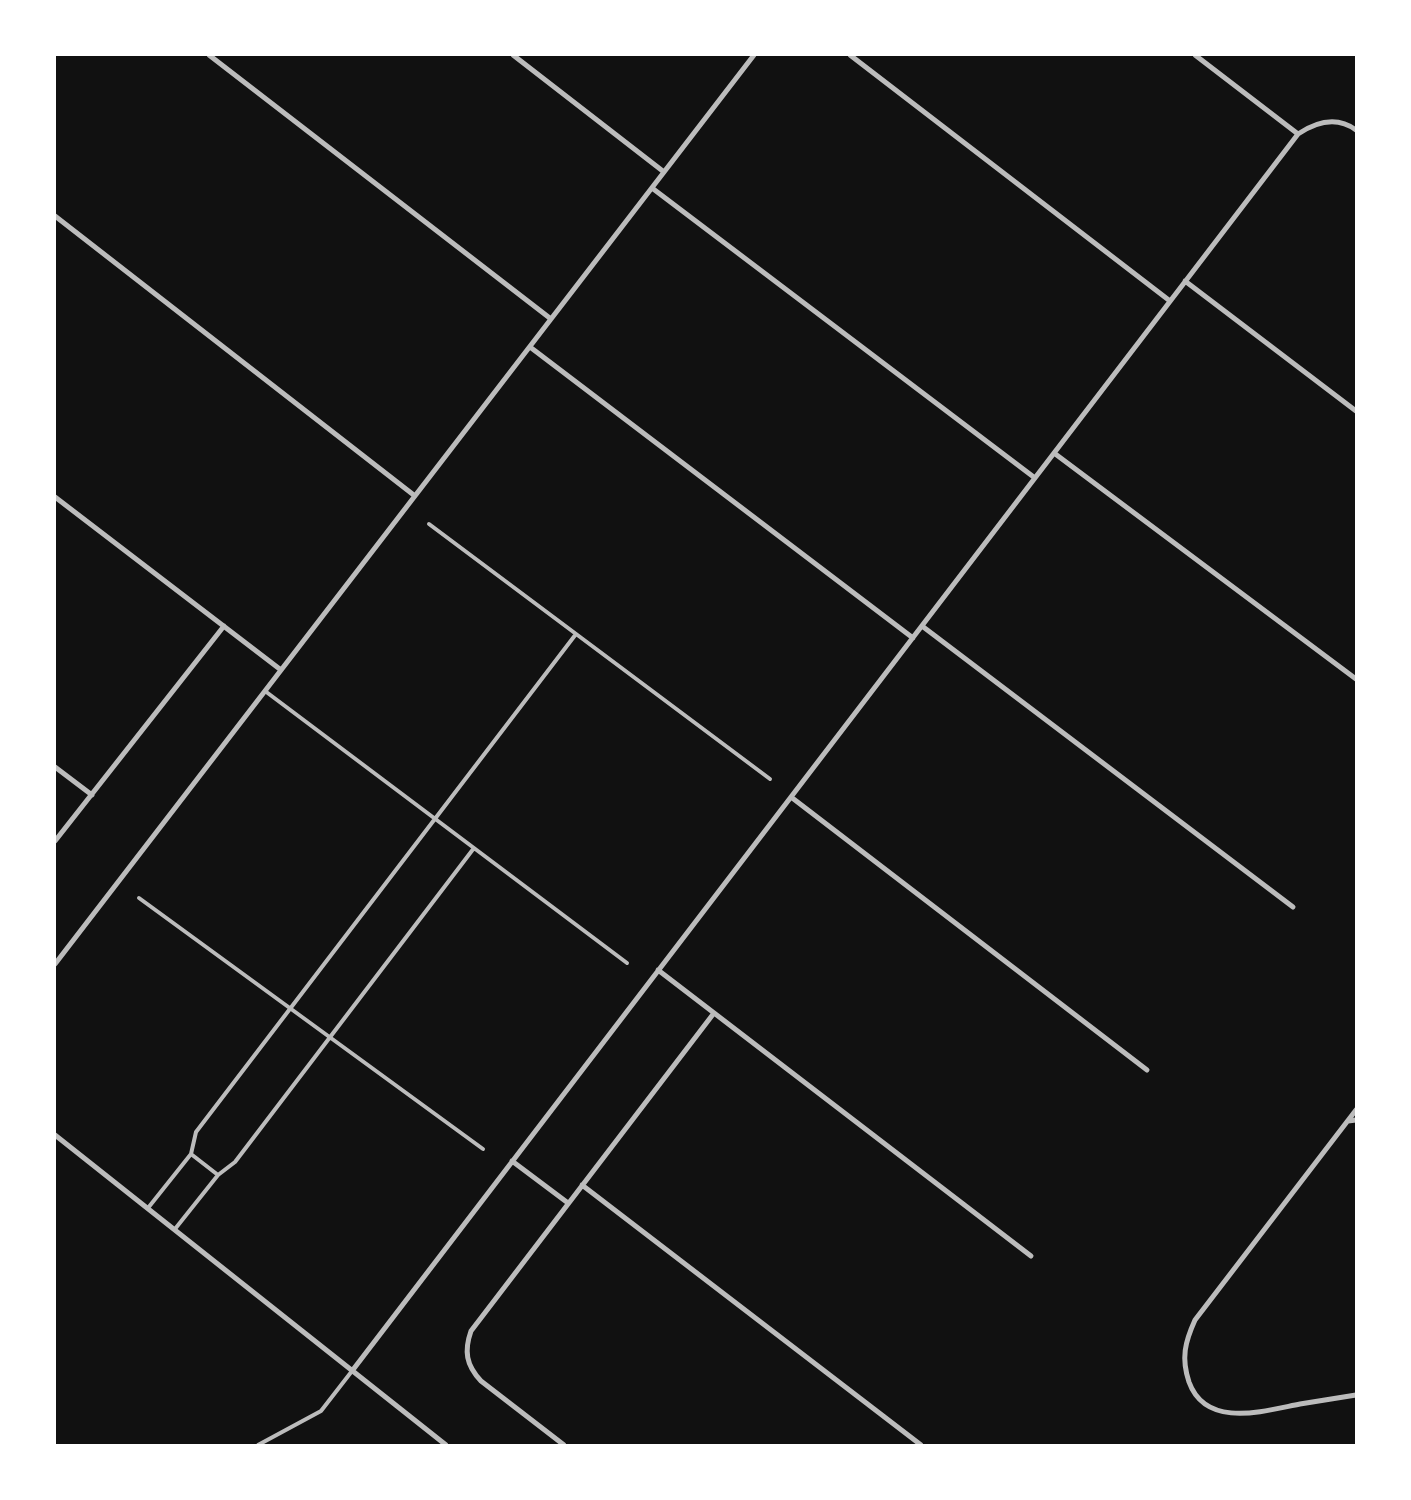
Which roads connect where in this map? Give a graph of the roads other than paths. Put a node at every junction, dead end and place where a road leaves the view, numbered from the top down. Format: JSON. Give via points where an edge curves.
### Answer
{"nodes":[{"id":1,"x":209,"y":55,"type":"edge"},
{"id":2,"x":514,"y":55,"type":"edge"},
{"id":3,"x":754,"y":55,"type":"edge"},
{"id":4,"x":850,"y":55,"type":"edge"},
{"id":5,"x":1195,"y":55,"type":"edge"},
{"id":6,"x":1356,"y":130,"type":"edge"},
{"id":7,"x":1298,"y":134,"type":"junction"},
{"id":8,"x":664,"y":172,"type":"junction"},
{"id":9,"x":652,"y":188,"type":"junction"},
{"id":10,"x":55,"y":216,"type":"edge"},
{"id":11,"x":1185,"y":281,"type":"junction"},
{"id":12,"x":1170,"y":301,"type":"junction"},
{"id":13,"x":551,"y":319,"type":"junction"},
{"id":14,"x":530,"y":347,"type":"junction"},
{"id":15,"x":1356,"y":411,"type":"edge"},
{"id":16,"x":1054,"y":453,"type":"junction"},
{"id":17,"x":1035,"y":478,"type":"junction"},
{"id":18,"x":415,"y":496,"type":"junction"},
{"id":19,"x":55,"y":497,"type":"edge"},
{"id":20,"x":429,"y":524,"type":"dead end"},
{"id":21,"x":224,"y":626,"type":"junction"},
{"id":22,"x":922,"y":626,"type":"junction"},
{"id":23,"x":576,"y":634,"type":"junction"},
{"id":24,"x":913,"y":638,"type":"junction"},
{"id":25,"x":281,"y":670,"type":"junction"},
{"id":26,"x":1356,"y":679,"type":"edge"},
{"id":27,"x":265,"y":691,"type":"junction"},
{"id":28,"x":55,"y":767,"type":"edge"},
{"id":29,"x":770,"y":779,"type":"dead end"},
{"id":30,"x":92,"y":794,"type":"junction"},
{"id":31,"x":791,"y":797,"type":"junction"},
{"id":32,"x":435,"y":819,"type":"junction"},
{"id":33,"x":55,"y":841,"type":"edge"},
{"id":34,"x":474,"y":848,"type":"junction"},
{"id":35,"x":139,"y":898,"type":"dead end"},
{"id":36,"x":1293,"y":907,"type":"dead end"},
{"id":37,"x":627,"y":963,"type":"dead end"},
{"id":38,"x":55,"y":964,"type":"edge"},
{"id":39,"x":658,"y":970,"type":"junction"},
{"id":40,"x":291,"y":1009,"type":"junction"},
{"id":41,"x":714,"y":1013,"type":"junction"},
{"id":42,"x":330,"y":1037,"type":"junction"},
{"id":43,"x":1147,"y":1070,"type":"dead end"},
{"id":44,"x":1356,"y":1110,"type":"edge"},
{"id":45,"x":1356,"y":1120,"type":"edge"},
{"id":46,"x":1348,"y":1121,"type":"junction"},
{"id":47,"x":55,"y":1135,"type":"edge"},
{"id":48,"x":483,"y":1149,"type":"dead end"},
{"id":49,"x":191,"y":1154,"type":"junction"},
{"id":50,"x":512,"y":1161,"type":"junction"},
{"id":51,"x":218,"y":1174,"type":"junction"},
{"id":52,"x":582,"y":1185,"type":"junction"},
{"id":53,"x":568,"y":1203,"type":"junction"},
{"id":54,"x":148,"y":1208,"type":"junction"},
{"id":55,"x":175,"y":1229,"type":"junction"},
{"id":56,"x":1031,"y":1256,"type":"dead end"},
{"id":57,"x":352,"y":1371,"type":"junction"},
{"id":58,"x":1356,"y":1395,"type":"edge"},
{"id":59,"x":258,"y":1445,"type":"edge"},
{"id":60,"x":446,"y":1445,"type":"edge"},
{"id":61,"x":564,"y":1445,"type":"edge"},
{"id":62,"x":921,"y":1445,"type":"edge"}],
"edges":[{"from":1,"to":13,"type":"street"},
{"from":2,"to":8,"type":"street"},
{"from":3,"to":8,"type":"street"},
{"from":4,"to":12,"type":"street"},
{"from":5,"to":7,"type":"street"},
{"from":6,"to":7,"type":"street","via":[[1338,122],[1324,122]]},
{"from":7,"to":11,"type":"street"},
{"from":8,"to":9,"type":"street"},
{"from":9,"to":13,"type":"street"},
{"from":9,"to":17,"type":"street"},
{"from":10,"to":18,"type":"street"},
{"from":11,"to":12,"type":"street"},
{"from":11,"to":15,"type":"street"},
{"from":12,"to":16,"type":"street"},
{"from":13,"to":14,"type":"street"},
{"from":14,"to":18,"type":"street"},
{"from":14,"to":24,"type":"street"},
{"from":16,"to":17,"type":"street"},
{"from":16,"to":26,"type":"street"},
{"from":17,"to":22,"type":"street"},
{"from":18,"to":25,"type":"street"},
{"from":19,"to":21,"type":"street"},
{"from":20,"to":23,"type":"lane"},
{"from":21,"to":25,"type":"street"},
{"from":21,"to":30,"type":"street"},
{"from":22,"to":24,"type":"street"},
{"from":22,"to":36,"type":"street"},
{"from":23,"to":29,"type":"lane"},
{"from":23,"to":32,"type":"lane"},
{"from":24,"to":31,"type":"street"},
{"from":25,"to":27,"type":"street"},
{"from":27,"to":32,"type":"lane"},
{"from":27,"to":38,"type":"street"},
{"from":28,"to":30,"type":"street"},
{"from":30,"to":33,"type":"street"},
{"from":31,"to":39,"type":"street"},
{"from":31,"to":43,"type":"street"},
{"from":32,"to":34,"type":"lane"},
{"from":32,"to":40,"type":"lane"},
{"from":34,"to":37,"type":"lane"},
{"from":34,"to":42,"type":"lane"},
{"from":35,"to":40,"type":"lane"},
{"from":39,"to":41,"type":"street"},
{"from":39,"to":50,"type":"street"},
{"from":40,"to":42,"type":"lane"},
{"from":40,"to":49,"type":"lane","via":[[196,1132]]},
{"from":41,"to":52,"type":"street"},
{"from":41,"to":56,"type":"street"},
{"from":42,"to":48,"type":"lane"},
{"from":42,"to":51,"type":"lane","via":[[235,1162]]},
{"from":44,"to":46,"type":"street"},
{"from":45,"to":46,"type":"street"},
{"from":46,"to":58,"type":"street","via":[[1195,1320],[1186,1341],[1184,1366],[1192,1388],[1205,1404],[1224,1413],[1246,1415]]},
{"from":47,"to":54,"type":"street"},
{"from":49,"to":51,"type":"lane"},
{"from":49,"to":54,"type":"lane"},
{"from":50,"to":53,"type":"street"},
{"from":50,"to":57,"type":"street"},
{"from":51,"to":55,"type":"lane"},
{"from":52,"to":53,"type":"street"},
{"from":52,"to":62,"type":"street"},
{"from":53,"to":61,"type":"street","via":[[471,1331],[466,1344],[467,1360],[481,1381]]},
{"from":54,"to":55,"type":"street"},
{"from":55,"to":57,"type":"street"},
{"from":57,"to":59,"type":"lane","via":[[321,1411]]},
{"from":57,"to":60,"type":"street"}]}
